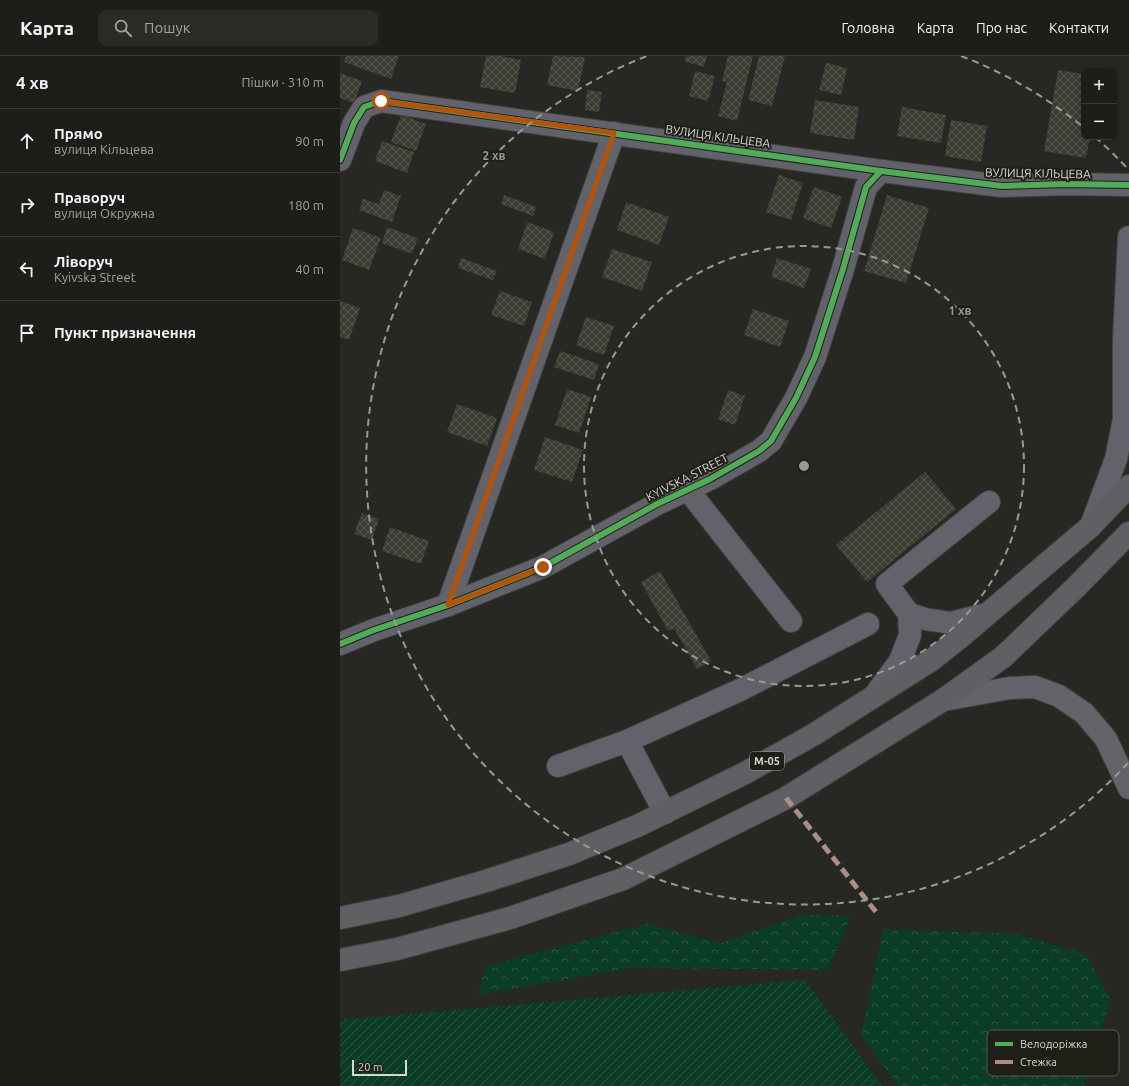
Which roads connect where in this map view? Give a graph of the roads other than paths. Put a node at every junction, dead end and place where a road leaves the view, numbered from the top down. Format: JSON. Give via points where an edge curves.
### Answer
{"nodes":[{"id":1,"x":614,"y":133,"type":"junction"},
{"id":2,"x":340,"y":160,"type":"edge"},
{"id":3,"x":857,"y":167,"type":"junction"},
{"id":4,"x":881,"y":171,"type":"junction"},
{"id":5,"x":1129,"y":185,"type":"edge"},
{"id":6,"x":866,"y":187,"type":"junction"},
{"id":7,"x":1129,"y":236,"type":"edge"},
{"id":8,"x":1127,"y":342,"type":"edge"},
{"id":9,"x":1129,"y":486,"type":"edge"},
{"id":10,"x":688,"y":490,"type":"junction"},
{"id":11,"x":989,"y":502,"type":"dead end"},
{"id":12,"x":1091,"y":526,"type":"junction"},
{"id":13,"x":1129,"y":533,"type":"edge"},
{"id":14,"x":448,"y":605,"type":"junction"},
{"id":15,"x":909,"y":614,"type":"junction"},
{"id":16,"x":987,"y":614,"type":"junction"},
{"id":17,"x":791,"y":621,"type":"dead end"},
{"id":18,"x":868,"y":624,"type":"dead end"},
{"id":19,"x":340,"y":644,"type":"edge"},
{"id":20,"x":873,"y":697,"type":"junction"},
{"id":21,"x":943,"y":700,"type":"junction"},
{"id":22,"x":627,"y":741,"type":"junction"},
{"id":23,"x":558,"y":766,"type":"dead end"},
{"id":24,"x":1129,"y":788,"type":"edge"},
{"id":25,"x":665,"y":813,"type":"junction"},
{"id":26,"x":340,"y":918,"type":"edge"},
{"id":27,"x":340,"y":960,"type":"edge"}],
"edges":[{"from":1,"to":2,"type":"street","name":"ВУЛИЦЯ КІЛЬЦЕВА","via":[[381,101],[364,107],[354,123]]},
{"from":1,"to":3,"type":"street","name":"ВУЛИЦЯ КІЛЬЦЕВА"},
{"from":1,"to":14,"type":"street"},
{"from":3,"to":4,"type":"street","name":"ВУЛИЦЯ КІЛЬЦЕВА"},
{"from":3,"to":6,"type":"street"},
{"from":4,"to":5,"type":"street","name":"ВУЛИЦЯ КІЛЬЦЕВА","via":[[1002,186]]},
{"from":4,"to":6,"type":"street","name":"KYIVSKA STREET"},
{"from":6,"to":10,"type":"street","name":"KYIVSKA STREET","via":[[815,357],[796,398],[771,441],[759,452]]},
{"from":7,"to":8,"type":"street"},
{"from":8,"to":12,"type":"street","via":[[1124,419],[1116,459]]},
{"from":9,"to":12,"type":"highway","number":"М-05"},
{"from":10,"to":14,"type":"street","name":"KYIVSKA STREET","via":[[543,567]]},
{"from":10,"to":17,"type":"street"},
{"from":11,"to":15,"type":"street","via":[[887,584]]},
{"from":12,"to":16,"type":"highway","number":"М-05"},
{"from":13,"to":21,"type":"highway","via":[[1003,657]]},
{"from":14,"to":19,"type":"street","name":"KYIVSKA STREET"},
{"from":15,"to":16,"type":"street","via":[[951,623]]},
{"from":15,"to":20,"type":"street","via":[[910,635],[900,661]]},
{"from":16,"to":20,"type":"highway","number":"М-05","via":[[933,659]]},
{"from":18,"to":22,"type":"street","via":[[740,690]]},
{"from":20,"to":25,"type":"highway","number":"М-05","via":[[745,774]]},
{"from":21,"to":24,"type":"main road","via":[[1010,688],[1035,687],[1059,696],[1084,713],[1106,739]]},
{"from":21,"to":27,"type":"highway","via":[[786,798],[622,879],[510,918],[397,949]]},
{"from":22,"to":23,"type":"street"},
{"from":22,"to":25,"type":"street"},
{"from":25,"to":26,"type":"highway","number":"М-05","via":[[569,854],[486,882],[399,906]]}]}
